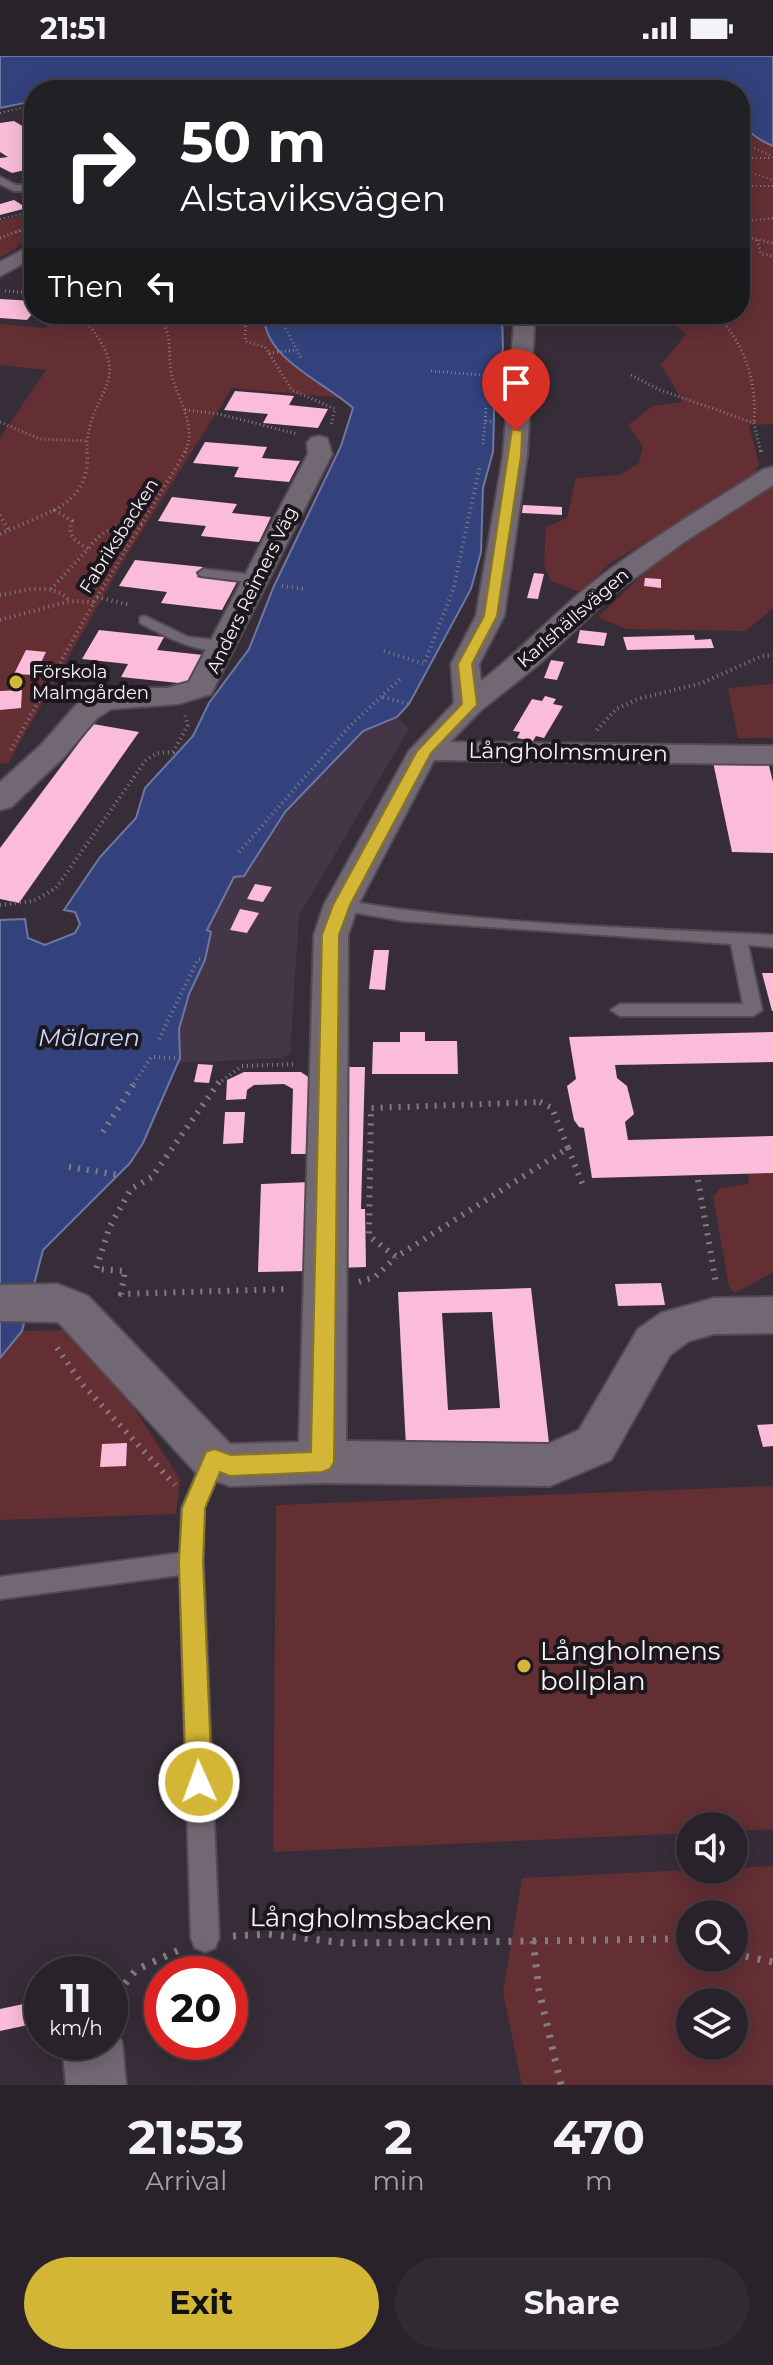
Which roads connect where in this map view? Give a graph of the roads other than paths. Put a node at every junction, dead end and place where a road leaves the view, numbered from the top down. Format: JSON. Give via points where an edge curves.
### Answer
{"nodes":[{"id":1,"x":0,"y":180,"type":"edge"},
{"id":2,"x":24,"y":188,"type":"edge"},
{"id":3,"x":24,"y":256,"type":"edge"},
{"id":4,"x":0,"y":270,"type":"edge"},
{"id":5,"x":524,"y":324,"type":"edge"},
{"id":6,"x":319,"y":443,"type":"road end"},
{"id":7,"x":768,"y":466,"type":"edge"},
{"id":8,"x":204,"y":573,"type":"dead end"},
{"id":9,"x":265,"y":582,"type":"junction"},
{"id":10,"x":145,"y":620,"type":"dead end"},
{"id":11,"x":224,"y":645,"type":"junction"},
{"id":12,"x":469,"y":705,"type":"junction"},
{"id":13,"x":424,"y":751,"type":"junction"},
{"id":14,"x":773,"y":755,"type":"edge"},
{"id":15,"x":0,"y":800,"type":"edge"},
{"id":16,"x":341,"y":905,"type":"junction"},
{"id":17,"x":739,"y":941,"type":"junction"},
{"id":18,"x":773,"y":941,"type":"edge"},
{"id":19,"x":620,"y":1010,"type":"dead end"},
{"id":20,"x":773,"y":1315,"type":"edge"},
{"id":21,"x":31,"y":1316,"type":"edge"},
{"id":22,"x":214,"y":1459,"type":"junction"},
{"id":23,"x":322,"y":1462,"type":"junction"},
{"id":24,"x":191,"y":1562,"type":"junction"},
{"id":25,"x":0,"y":1588,"type":"edge"},
{"id":26,"x":205,"y":1938,"type":"road end"},
{"id":27,"x":94,"y":2060,"type":"edge"},
{"id":28,"x":96,"y":2085,"type":"edge"}],
"edges":[{"from":1,"to":2,"type":"lane"},
{"from":3,"to":4,"type":"street"},
{"from":5,"to":12,"type":"street","via":[[515,456],[490,616],[465,664]]},
{"from":6,"to":9,"type":"street","name":"Anders Reimers Väg","via":[[320,454]]},
{"from":7,"to":12,"type":"street","name":"Karlshällsvägen","via":[[603,588],[528,659]]},
{"from":8,"to":9,"type":"lane"},
{"from":9,"to":11,"type":"street","name":"Anders Reimers Väg"},
{"from":10,"to":11,"type":"lane","via":[[185,641]]},
{"from":11,"to":15,"type":"street","name":"Anders Reimers Väg","via":[[201,688],[175,697],[112,698],[96,704]]},
{"from":12,"to":13,"type":"street","name":"Karlshällsvägen"},
{"from":13,"to":14,"type":"street","name":"Långholmsmuren"},
{"from":13,"to":16,"type":"street"},
{"from":16,"to":17,"type":"lane","via":[[403,916]]},
{"from":16,"to":23,"type":"street","via":[[331,935]]},
{"from":17,"to":18,"type":"lane"},
{"from":17,"to":19,"type":"lane","via":[[753,1010]]},
{"from":20,"to":23,"type":"street","via":[[714,1316],[676,1326],[654,1342],[595,1445],[550,1465]]},
{"from":21,"to":22,"type":"street","via":[[58,1302],[73,1309]]},
{"from":22,"to":23,"type":"street","via":[[230,1465]]},
{"from":22,"to":24,"type":"lane","via":[[193,1508]]},
{"from":24,"to":25,"type":"lane"},
{"from":24,"to":26,"type":"lane"},
{"from":27,"to":28,"type":"street"}]}
